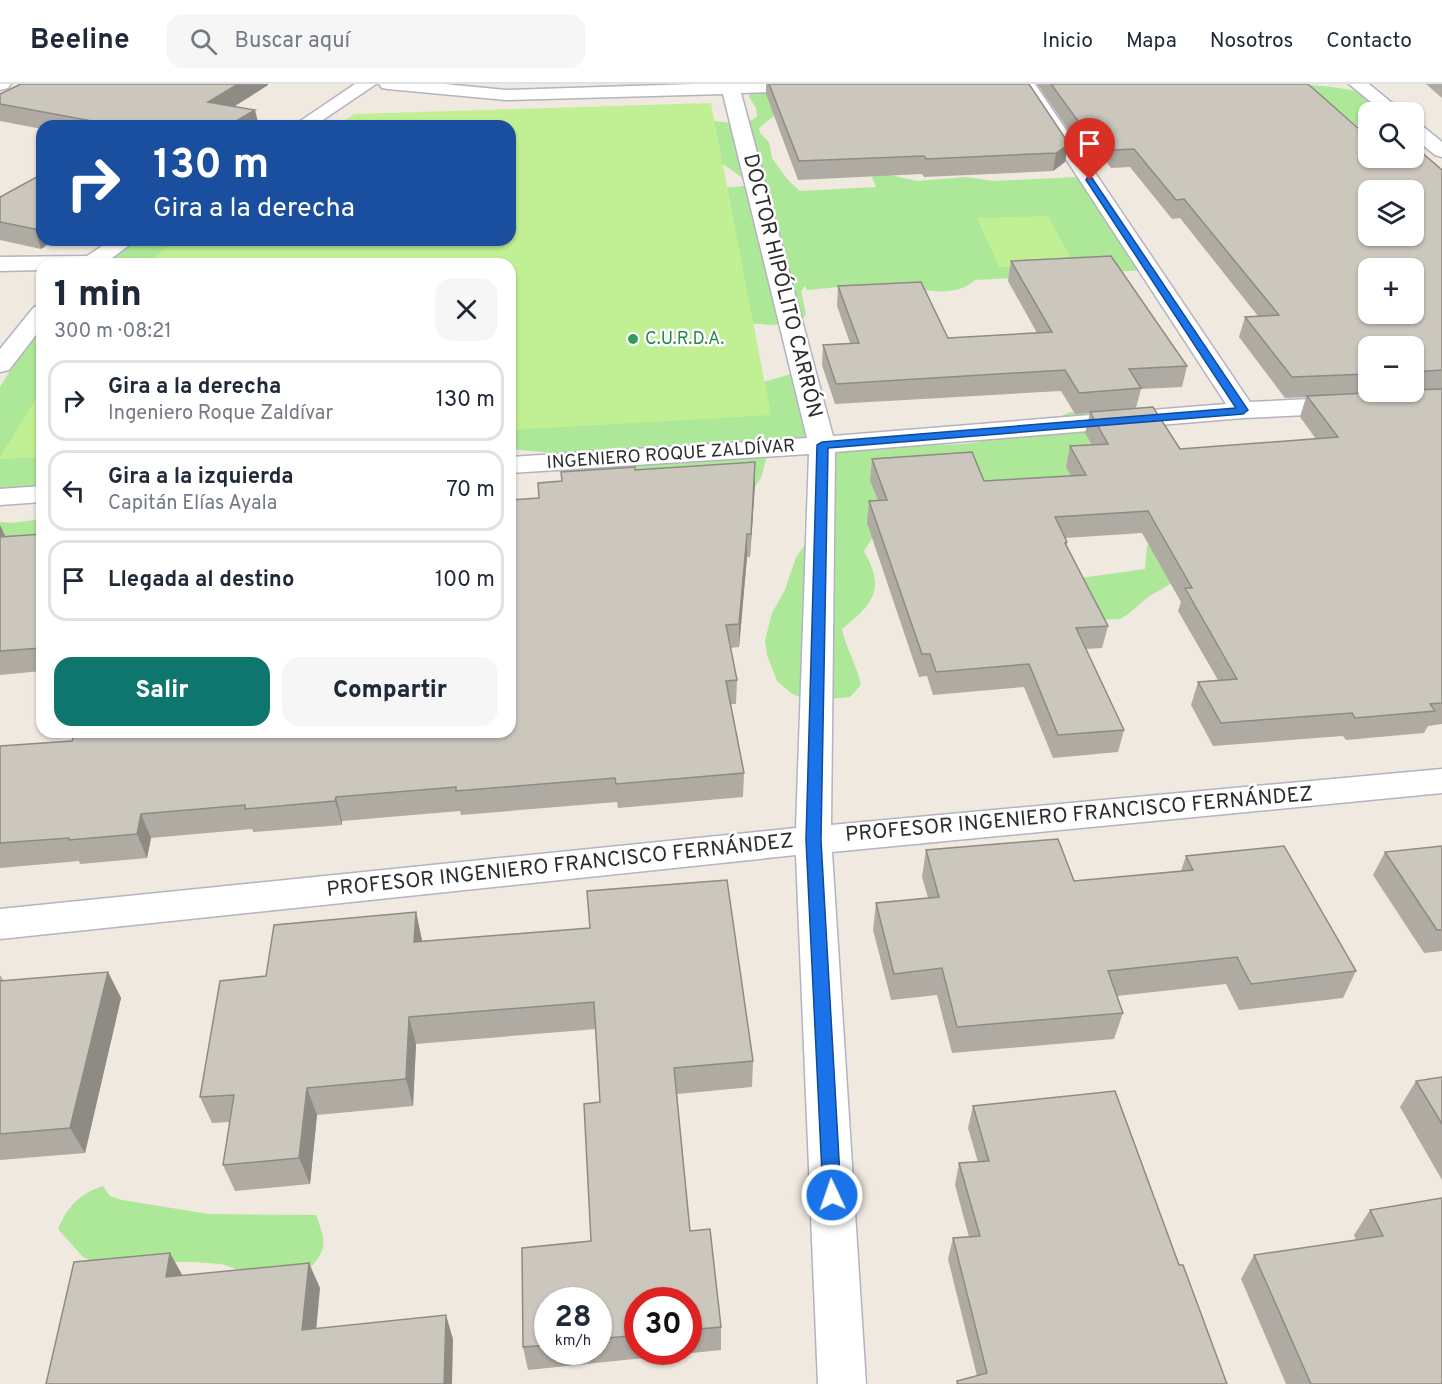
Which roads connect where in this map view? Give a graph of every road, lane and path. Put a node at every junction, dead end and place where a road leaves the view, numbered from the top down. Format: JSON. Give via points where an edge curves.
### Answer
{"nodes":[{"id":1,"x":367,"y":84,"type":"edge"},
{"id":2,"x":388,"y":84,"type":"edge"},
{"id":3,"x":865,"y":84,"type":"edge"},
{"id":4,"x":1026,"y":84,"type":"edge"},
{"id":5,"x":1358,"y":84,"type":"edge"},
{"id":6,"x":731,"y":89,"type":"junction"},
{"id":7,"x":1381,"y":102,"type":"edge"},
{"id":8,"x":311,"y":120,"type":"edge"},
{"id":9,"x":1424,"y":137,"type":"edge"},
{"id":10,"x":1442,"y":151,"type":"edge"},
{"id":11,"x":116,"y":246,"type":"edge"},
{"id":12,"x":98,"y":258,"type":"edge"},
{"id":13,"x":0,"y":264,"type":"edge"},
{"id":14,"x":36,"y":264,"type":"edge"},
{"id":15,"x":36,"y":320,"type":"edge"},
{"id":16,"x":0,"y":365,"type":"edge"},
{"id":17,"x":1372,"y":404,"type":"edge"},
{"id":18,"x":1243,"y":410,"type":"junction"},
{"id":19,"x":822,"y":445,"type":"junction"},
{"id":20,"x":516,"y":465,"type":"edge"},
{"id":21,"x":36,"y":494,"type":"edge"},
{"id":22,"x":0,"y":497,"type":"edge"},
{"id":23,"x":1442,"y":782,"type":"edge"},
{"id":24,"x":813,"y":840,"type":"junction"},
{"id":25,"x":0,"y":924,"type":"edge"},
{"id":26,"x":842,"y":1384,"type":"edge"}],
"edges":[{"from":1,"to":8,"type":"street"},
{"from":2,"to":6,"type":"street","via":[[507,95]]},
{"from":3,"to":6,"type":"street"},
{"from":4,"to":18,"type":"street"},
{"from":5,"to":7,"type":"street"},
{"from":6,"to":19,"type":"street","name":"DOCTOR HIPÓLITO CARRÓN"},
{"from":9,"to":10,"type":"street"},
{"from":11,"to":12,"type":"street"},
{"from":13,"to":14,"type":"street"},
{"from":15,"to":16,"type":"street"},
{"from":17,"to":18,"type":"street","name":"INGENIERO ROQUE ZALDÍVAR"},
{"from":18,"to":19,"type":"street","name":"INGENIERO ROQUE ZALDÍVAR"},
{"from":19,"to":20,"type":"street","name":"INGENIERO ROQUE ZALDÍVAR"},
{"from":19,"to":24,"type":"street","name":"DOCTOR HIPÓLITO CARRÓN"},
{"from":21,"to":22,"type":"street"},
{"from":23,"to":24,"type":"street","name":"PROFESOR INGENIERO FRANCISCO FERNÁNDEZ"},
{"from":24,"to":25,"type":"street","name":"PROFESOR INGENIERO FRANCISCO FERNÁNDEZ"},
{"from":24,"to":26,"type":"street","name":"DOCTOR HIPÓLITO CARRÓN"}]}
